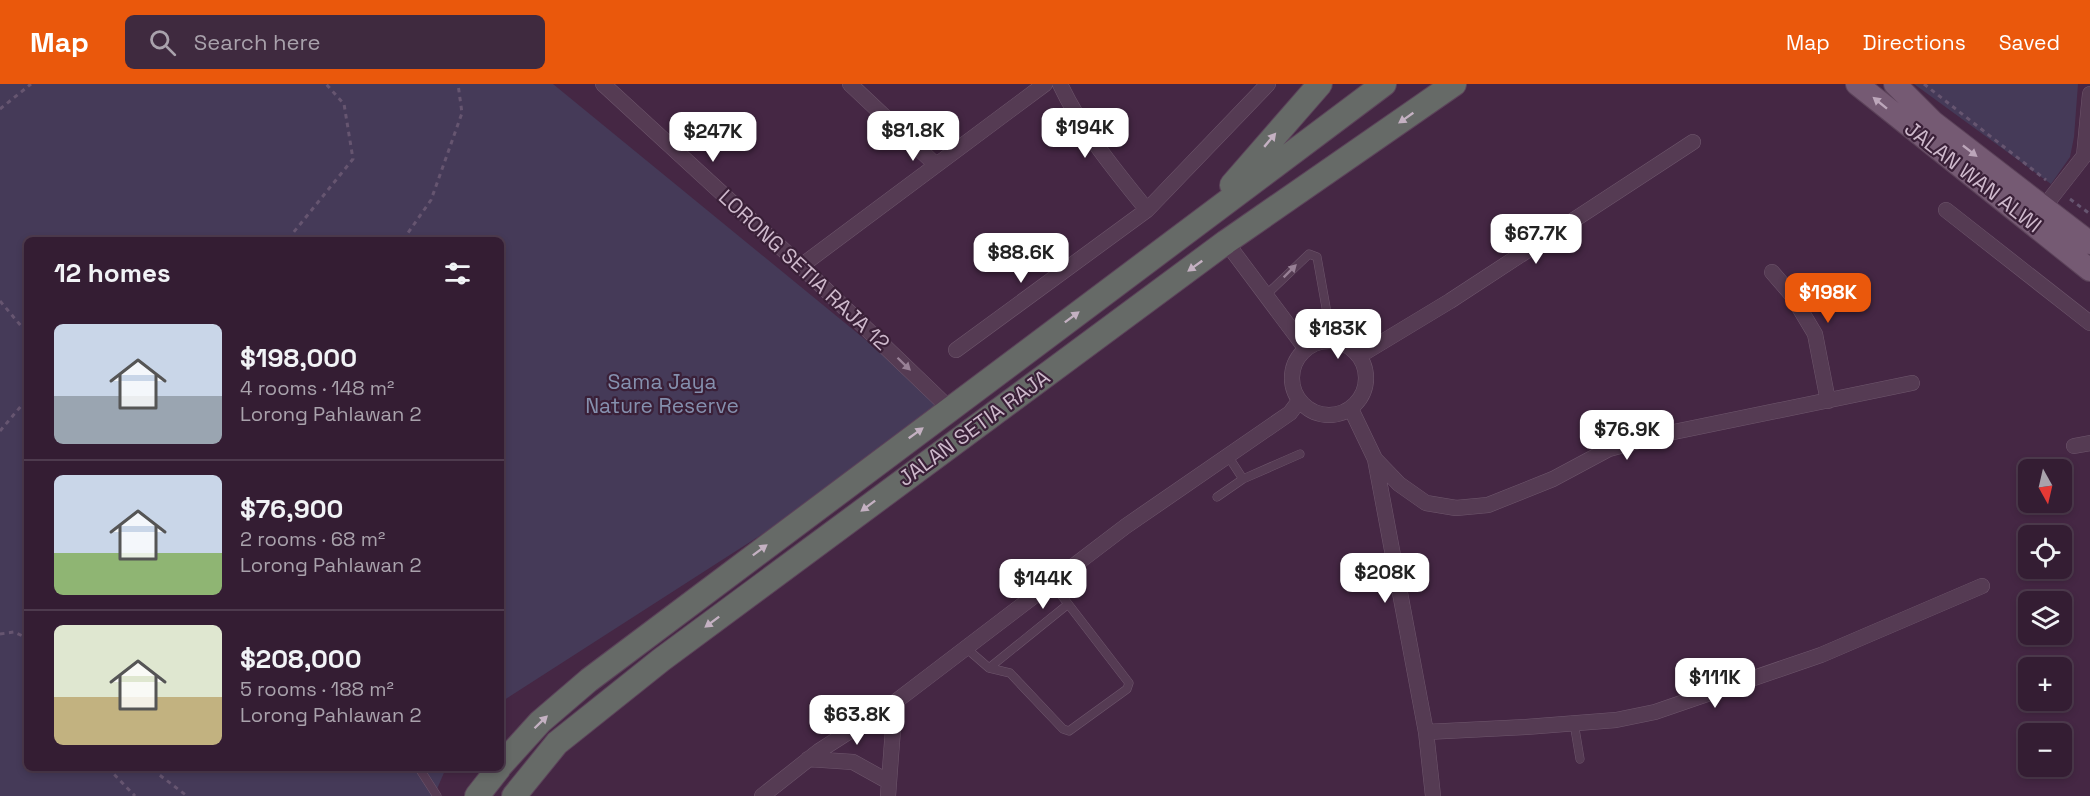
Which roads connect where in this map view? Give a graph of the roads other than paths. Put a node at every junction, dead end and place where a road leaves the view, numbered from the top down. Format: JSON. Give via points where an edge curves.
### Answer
{"nodes":[{"id":1,"x":603,"y":84,"type":"edge"},
{"id":2,"x":850,"y":84,"type":"edge"},
{"id":3,"x":1045,"y":84,"type":"edge"},
{"id":4,"x":1060,"y":84,"type":"edge"},
{"id":5,"x":1268,"y":84,"type":"edge"},
{"id":6,"x":1320,"y":84,"type":"edge"},
{"id":7,"x":1384,"y":84,"type":"edge"},
{"id":8,"x":1454,"y":84,"type":"edge"},
{"id":9,"x":1857,"y":84,"type":"edge"},
{"id":10,"x":1895,"y":84,"type":"edge"},
{"id":11,"x":2090,"y":94,"type":"edge"},
{"id":12,"x":2089,"y":117,"type":"edge"},
{"id":13,"x":1693,"y":142,"type":"dead end"},
{"id":14,"x":936,"y":165,"type":"junction"},
{"id":15,"x":2044,"y":207,"type":"junction"},
{"id":16,"x":1147,"y":210,"type":"junction"},
{"id":17,"x":1946,"y":210,"type":"dead end"},
{"id":18,"x":1205,"y":217,"type":"junction"},
{"id":19,"x":1226,"y":242,"type":"junction"},
{"id":20,"x":2090,"y":243,"type":"edge"},
{"id":21,"x":801,"y":266,"type":"junction"},
{"id":22,"x":2090,"y":270,"type":"edge"},
{"id":23,"x":1772,"y":272,"type":"dead end"},
{"id":24,"x":1266,"y":295,"type":"junction"},
{"id":25,"x":2090,"y":323,"type":"edge"},
{"id":26,"x":1332,"y":341,"type":"junction"},
{"id":27,"x":1306,"y":349,"type":"junction"},
{"id":28,"x":956,"y":350,"type":"dead end"},
{"id":29,"x":1359,"y":356,"type":"junction"},
{"id":30,"x":1912,"y":383,"type":"dead end"},
{"id":31,"x":1299,"y":401,"type":"junction"},
{"id":32,"x":1828,"y":401,"type":"junction"},
{"id":33,"x":950,"y":409,"type":"junction"},
{"id":34,"x":1352,"y":409,"type":"junction"},
{"id":35,"x":2090,"y":443,"type":"edge"},
{"id":36,"x":2074,"y":446,"type":"dead end"},
{"id":37,"x":1300,"y":454,"type":"dead end"},
{"id":38,"x":1228,"y":456,"type":"junction"},
{"id":39,"x":1375,"y":459,"type":"junction"},
{"id":40,"x":1243,"y":479,"type":"junction"},
{"id":41,"x":1217,"y":497,"type":"dead end"},
{"id":42,"x":1052,"y":583,"type":"junction"},
{"id":43,"x":1982,"y":586,"type":"dead end"},
{"id":44,"x":1067,"y":605,"type":"junction"},
{"id":45,"x":966,"y":648,"type":"junction"},
{"id":46,"x":989,"y":668,"type":"junction"},
{"id":47,"x":895,"y":702,"type":"junction"},
{"id":48,"x":1574,"y":723,"type":"junction"},
{"id":49,"x":1426,"y":732,"type":"junction"},
{"id":50,"x":808,"y":759,"type":"junction"},
{"id":51,"x":1580,"y":759,"type":"dead end"},
{"id":52,"x":504,"y":762,"type":"edge"},
{"id":53,"x":421,"y":771,"type":"edge"},
{"id":54,"x":497,"y":771,"type":"edge"},
{"id":55,"x":520,"y":788,"type":"edge"},
{"id":56,"x":888,"y":789,"type":"edge"},
{"id":57,"x":437,"y":796,"type":"edge"},
{"id":58,"x":477,"y":796,"type":"edge"},
{"id":59,"x":499,"y":796,"type":"edge"},
{"id":60,"x":762,"y":796,"type":"edge"},
{"id":61,"x":1433,"y":796,"type":"edge"}],
"edges":[{"from":1,"to":21,"type":"street","name":"LORONG SETIA RAJA 12"},
{"from":2,"to":14,"type":"street"},
{"from":3,"to":14,"type":"street"},
{"from":4,"to":16,"type":"street","via":[[1074,114],[1101,154]]},
{"from":5,"to":16,"type":"street"},
{"from":18,"to":6,"type":"highway","one_way":true},
{"from":7,"to":18,"type":"highway","name":"JALAN SETIA RAJA"},
{"from":8,"to":19,"type":"highway","name":"JALAN SETIA RAJA","one_way":true},
{"from":22,"to":9,"type":"main road","name":"JALAN WAN ALWI","one_way":true},
{"from":10,"to":15,"type":"main road","name":"JALAN WAN ALWI","one_way":true,"via":[[1934,122]]},
{"from":11,"to":12,"type":"street"},
{"from":12,"to":15,"type":"street","via":[[2084,156]]},
{"from":13,"to":29,"type":"street"},
{"from":14,"to":21,"type":"street"},
{"from":15,"to":20,"type":"main road","name":"JALAN WAN ALWI"},
{"from":16,"to":28,"type":"street"},
{"from":17,"to":25,"type":"street"},
{"from":33,"to":18,"type":"highway","name":"JALAN SETIA RAJA","one_way":true},
{"from":19,"to":24,"type":"street"},
{"from":19,"to":55,"type":"highway","name":"JALAN SETIA RAJA","one_way":true,"via":[[661,660],[557,743]]},
{"from":21,"to":33,"type":"street","name":"LORONG SETIA RAJA 12","one_way":true},
{"from":23,"to":32,"type":"street","via":[[1791,294],[1815,334]]},
{"from":24,"to":26,"type":"lane","one_way":true,"via":[[1302,259],[1309,254],[1317,257]]},
{"from":24,"to":27,"type":"street"},
{"from":26,"to":27,"type":"street"},
{"from":26,"to":29,"type":"street"},
{"from":27,"to":31,"type":"street","via":[[1294,364],[1292,383]]},
{"from":29,"to":34,"type":"street","via":[[1367,374],[1364,394]]},
{"from":30,"to":32,"type":"street"},
{"from":31,"to":34,"type":"street","via":[[1314,413],[1333,416]]},
{"from":31,"to":38,"type":"street","via":[[1290,412]]},
{"from":32,"to":39,"type":"street","via":[[1609,449],[1553,479],[1488,505],[1456,508],[1426,503]]},
{"from":52,"to":33,"type":"highway","name":"JALAN SETIA RAJA","one_way":true,"via":[[540,722],[589,680]]},
{"from":34,"to":39,"type":"street"},
{"from":35,"to":36,"type":"street"},
{"from":37,"to":40,"type":"lane"},
{"from":38,"to":40,"type":"lane"},
{"from":38,"to":42,"type":"street"},
{"from":39,"to":49,"type":"street"},
{"from":40,"to":41,"type":"lane"},
{"from":42,"to":44,"type":"lane"},
{"from":42,"to":45,"type":"street"},
{"from":43,"to":48,"type":"street","via":[[1821,655],[1655,712]]},
{"from":44,"to":46,"type":"lane"},
{"from":44,"to":46,"type":"lane","via":[[1129,683],[1127,689],[1069,731],[1010,673]]},
{"from":45,"to":46,"type":"lane"},
{"from":45,"to":47,"type":"street"},
{"from":47,"to":50,"type":"street"},
{"from":47,"to":56,"type":"street"},
{"from":48,"to":49,"type":"street"},
{"from":48,"to":51,"type":"lane"},
{"from":49,"to":61,"type":"street"},
{"from":50,"to":56,"type":"street","via":[[852,762]]},
{"from":50,"to":60,"type":"street"},
{"from":53,"to":57,"type":"lane"},
{"from":54,"to":58,"type":"highway","name":"JALAN SETIA RAJA"},
{"from":55,"to":59,"type":"highway","via":[[507,786]]}]}
